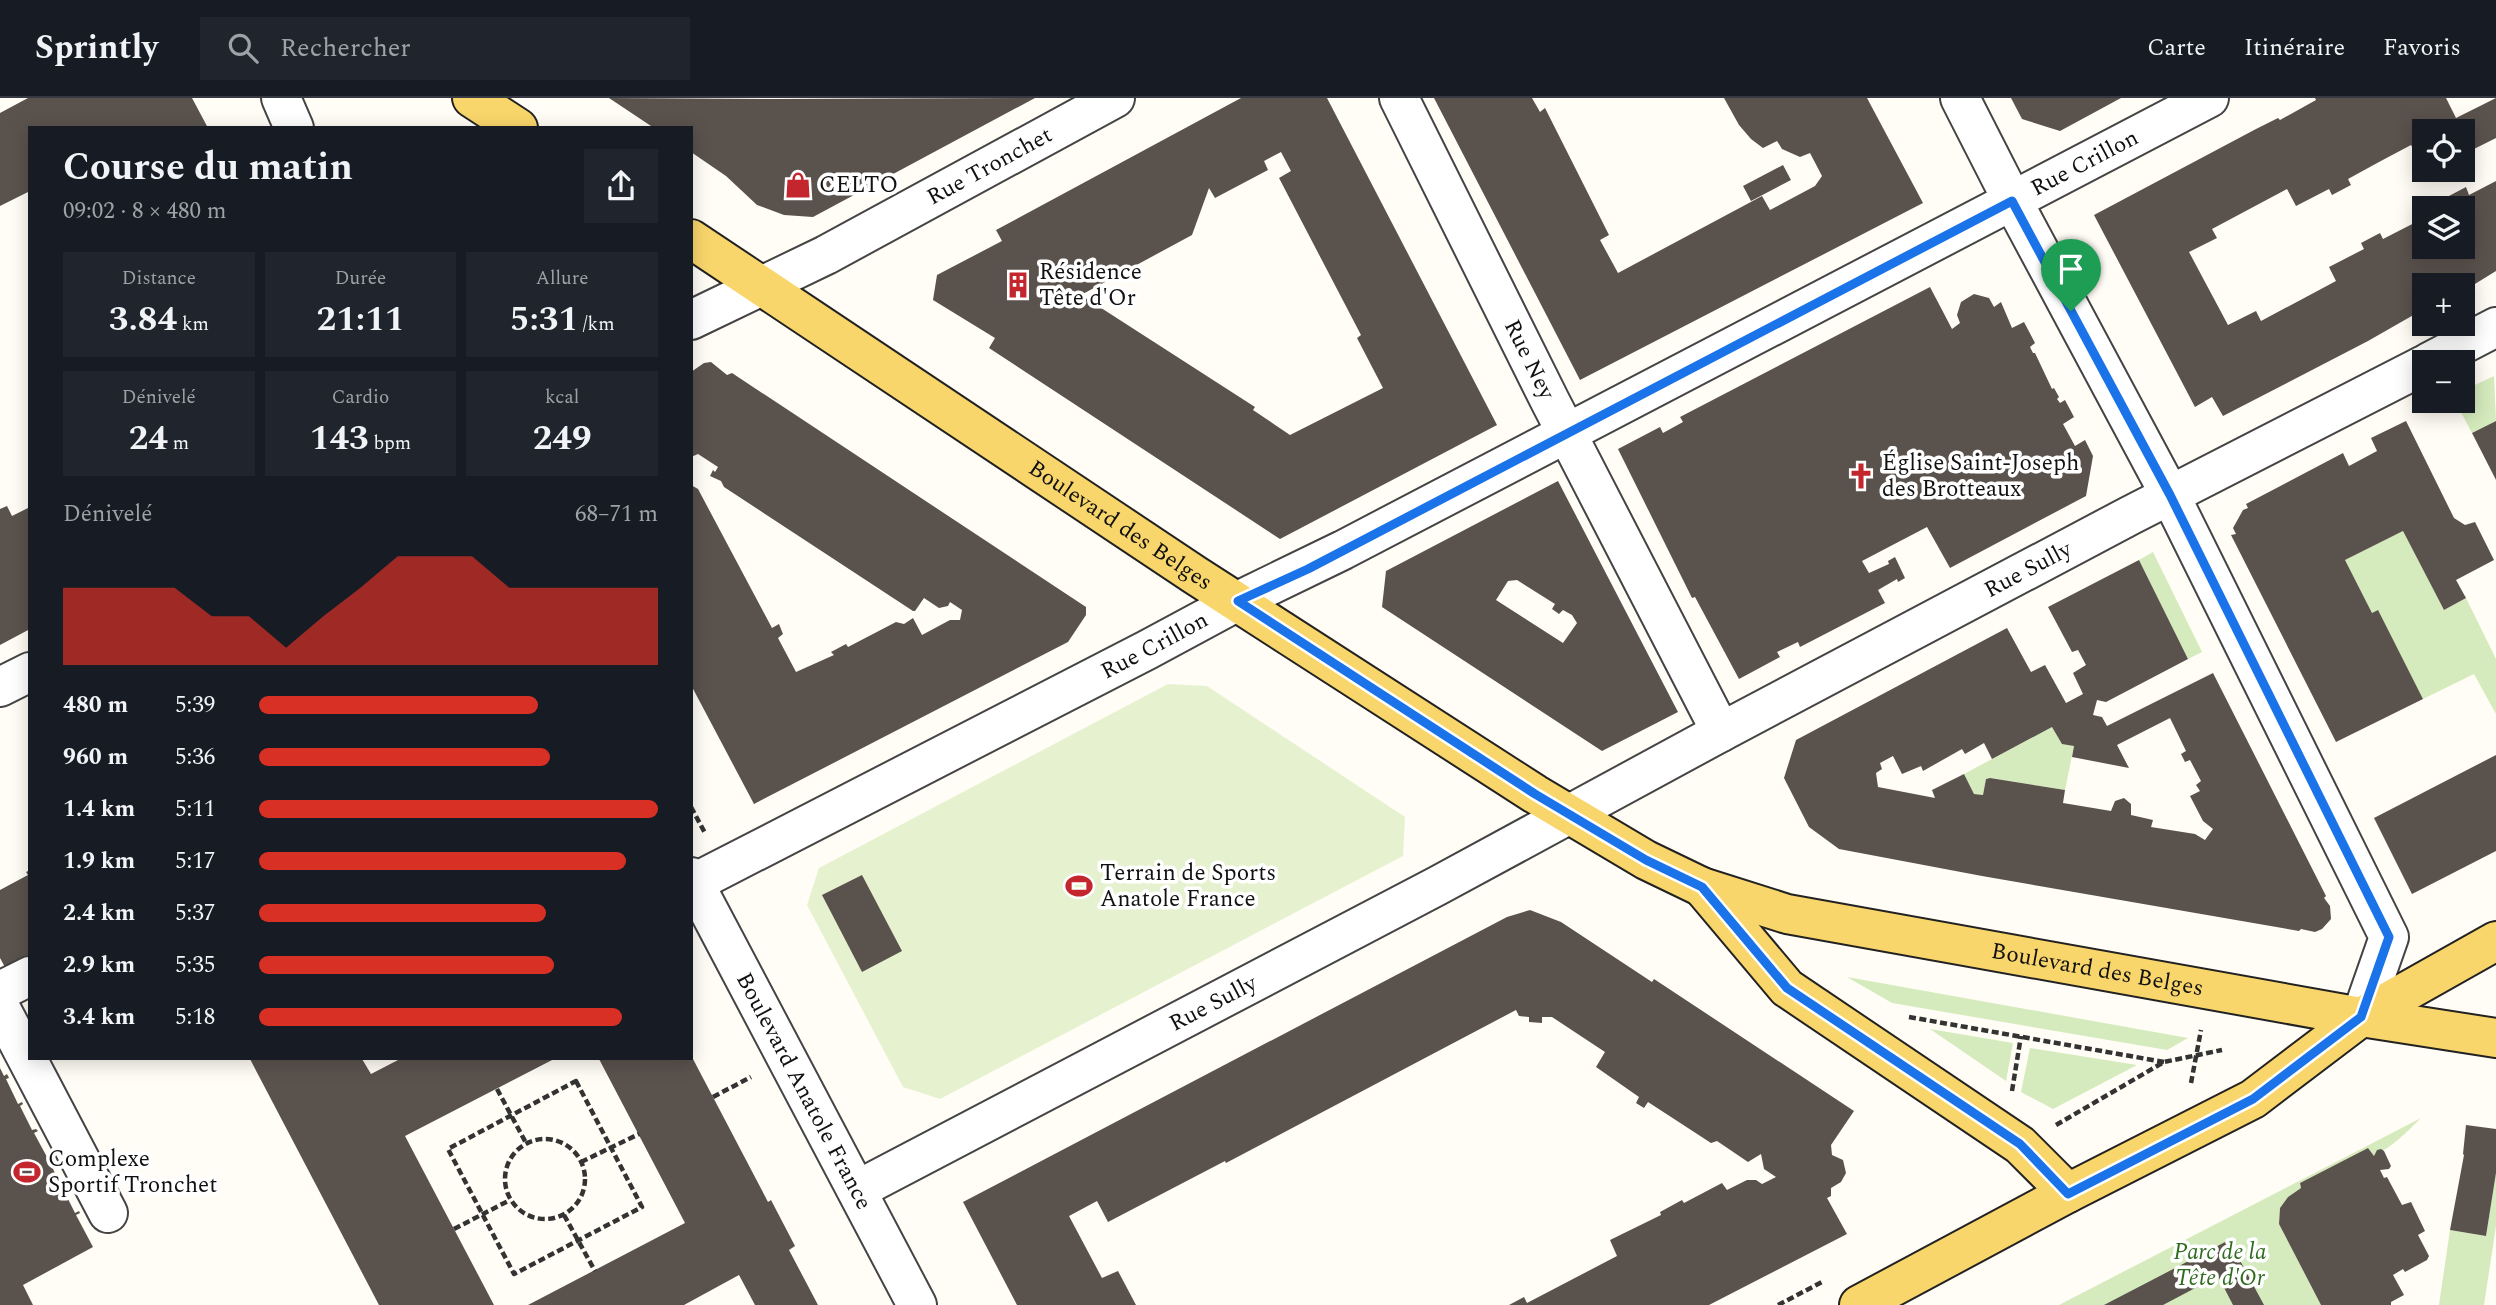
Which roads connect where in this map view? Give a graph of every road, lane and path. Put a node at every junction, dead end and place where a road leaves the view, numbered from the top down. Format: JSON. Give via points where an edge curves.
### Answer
{"nodes":[{"id":1,"x":281,"y":98,"type":"edge"},
{"id":2,"x":472,"y":98,"type":"edge"},
{"id":3,"x":1115,"y":98,"type":"edge"},
{"id":4,"x":1399,"y":98,"type":"edge"},
{"id":5,"x":1960,"y":98,"type":"edge"},
{"id":6,"x":2208,"y":98,"type":"edge"},
{"id":7,"x":293,"y":126,"type":"edge"},
{"id":8,"x":515,"y":126,"type":"edge"},
{"id":9,"x":2012,"y":201,"type":"junction"},
{"id":10,"x":693,"y":240,"type":"edge"},
{"id":11,"x":763,"y":286,"type":"junction"},
{"id":12,"x":693,"y":319,"type":"edge"},
{"id":13,"x":2496,"y":327,"type":"edge"},
{"id":14,"x":2452,"y":350,"type":"edge"},
{"id":15,"x":2412,"y":371,"type":"edge"},
{"id":16,"x":1567,"y":433,"type":"junction"},
{"id":17,"x":2170,"y":495,"type":"junction"},
{"id":18,"x":1238,"y":601,"type":"junction"},
{"id":19,"x":28,"y":673,"type":"edge"},
{"id":20,"x":0,"y":687,"type":"edge"},
{"id":21,"x":1721,"y":732,"type":"junction"},
{"id":22,"x":1570,"y":815,"type":"junction"},
{"id":23,"x":693,"y":880,"type":"edge"},
{"id":24,"x":1702,"y":887,"type":"junction"},
{"id":25,"x":2496,"y":941,"type":"edge"},
{"id":26,"x":28,"y":977,"type":"edge"},
{"id":27,"x":2209,"y":990,"type":"junction"},
{"id":28,"x":0,"y":991,"type":"edge"},
{"id":29,"x":0,"y":1007,"type":"edge"},
{"id":30,"x":1906,"y":1017,"type":"dead end"},
{"id":31,"x":2361,"y":1017,"type":"junction"},
{"id":32,"x":2021,"y":1036,"type":"junction"},
{"id":33,"x":2496,"y":1038,"type":"edge"},
{"id":34,"x":2222,"y":1050,"type":"dead end"},
{"id":35,"x":2195,"y":1055,"type":"junction"},
{"id":36,"x":2164,"y":1062,"type":"junction"},
{"id":37,"x":2190,"y":1084,"type":"dead end"},
{"id":38,"x":734,"y":1086,"type":"dead end"},
{"id":39,"x":2001,"y":1088,"type":"dead end"},
{"id":40,"x":497,"y":1089,"type":"dead end"},
{"id":41,"x":713,"y":1097,"type":"dead end"},
{"id":42,"x":511,"y":1116,"type":"junction"},
{"id":43,"x":2052,"y":1127,"type":"dead end"},
{"id":44,"x":639,"y":1134,"type":"dead end"},
{"id":45,"x":526,"y":1143,"type":"junction"},
{"id":46,"x":611,"y":1148,"type":"junction"},
{"id":47,"x":581,"y":1162,"type":"junction"},
{"id":48,"x":857,"y":1190,"type":"junction"},
{"id":49,"x":2068,"y":1194,"type":"junction"},
{"id":50,"x":510,"y":1200,"type":"junction"},
{"id":51,"x":108,"y":1213,"type":"dead end"},
{"id":52,"x":482,"y":1214,"type":"junction"},
{"id":53,"x":564,"y":1215,"type":"junction"},
{"id":54,"x":454,"y":1228,"type":"dead end"},
{"id":55,"x":578,"y":1240,"type":"junction"},
{"id":56,"x":594,"y":1271,"type":"dead end"},
{"id":57,"x":917,"y":1305,"type":"edge"},
{"id":58,"x":1859,"y":1305,"type":"edge"}],
"edges":[{"from":1,"to":7,"type":"street"},
{"from":2,"to":8,"type":"main road"},
{"from":3,"to":11,"type":"street","name":"Rue Tronchet"},
{"from":4,"to":16,"type":"street","name":"Rue Ney"},
{"from":5,"to":9,"type":"street"},
{"from":6,"to":9,"type":"street","name":"Rue Crillon"},
{"from":9,"to":16,"type":"street","name":"Rue Crillon"},
{"from":9,"to":17,"type":"street"},
{"from":10,"to":11,"type":"main road","name":"Boulevard des Belges"},
{"from":11,"to":12,"type":"street"},
{"from":11,"to":18,"type":"main road","name":"Boulevard des Belges"},
{"from":13,"to":14,"type":"street"},
{"from":15,"to":17,"type":"street","name":"Rue Sully"},
{"from":16,"to":18,"type":"street","name":"Rue Crillon"},
{"from":16,"to":21,"type":"street","name":"Rue Ney"},
{"from":17,"to":21,"type":"street","name":"Rue Sully"},
{"from":17,"to":31,"type":"street","via":[[2389,937]]},
{"from":18,"to":22,"type":"main road","name":"Boulevard des Belges"},
{"from":18,"to":23,"type":"street","name":"Rue Crillon"},
{"from":19,"to":20,"type":"street"},
{"from":21,"to":22,"type":"street","name":"Rue Sully"},
{"from":22,"to":24,"type":"main road","name":"Boulevard des Belges"},
{"from":22,"to":48,"type":"street","name":"Rue Sully"},
{"from":23,"to":48,"type":"street","name":"Boulevard Anatole France"},
{"from":24,"to":27,"type":"main road","name":"Boulevard des Belges","via":[[1787,914]]},
{"from":24,"to":49,"type":"main road","name":"Boulevard des Belges","via":[[1787,988],[2020,1144]]},
{"from":25,"to":31,"type":"main road"},
{"from":26,"to":28,"type":"street"},
{"from":27,"to":31,"type":"main road","name":"Boulevard des Belges"},
{"from":27,"to":35,"type":"path"},
{"from":29,"to":51,"type":"street"},
{"from":30,"to":32,"type":"path"},
{"from":31,"to":33,"type":"main road","name":"Boulevard des Belges"},
{"from":31,"to":49,"type":"main road","via":[[2253,1099]]},
{"from":32,"to":36,"type":"path"},
{"from":32,"to":39,"type":"path","via":[[2011,1095]]},
{"from":34,"to":35,"type":"path"},
{"from":35,"to":36,"type":"path"},
{"from":35,"to":37,"type":"path"},
{"from":36,"to":43,"type":"path"},
{"from":38,"to":41,"type":"path"},
{"from":40,"to":42,"type":"path"},
{"from":42,"to":45,"type":"path"},
{"from":42,"to":46,"type":"path","via":[[576,1081]]},
{"from":42,"to":52,"type":"path","via":[[448,1149]]},
{"from":44,"to":46,"type":"path"},
{"from":45,"to":47,"type":"path","via":[[539,1139],[566,1144]]},
{"from":45,"to":50,"type":"path","via":[[507,1164],[505,1188]]},
{"from":46,"to":47,"type":"path"},
{"from":46,"to":55,"type":"path","via":[[642,1207]]},
{"from":47,"to":53,"type":"path","via":[[586,1181],[583,1194]]},
{"from":48,"to":57,"type":"street","name":"Boulevard Anatole France"},
{"from":49,"to":58,"type":"main road"},
{"from":50,"to":52,"type":"path"},
{"from":50,"to":53,"type":"path","via":[[517,1209],[540,1220]]},
{"from":52,"to":54,"type":"path"},
{"from":52,"to":55,"type":"path","via":[[513,1274]]},
{"from":53,"to":55,"type":"path"},
{"from":55,"to":56,"type":"path"}]}
